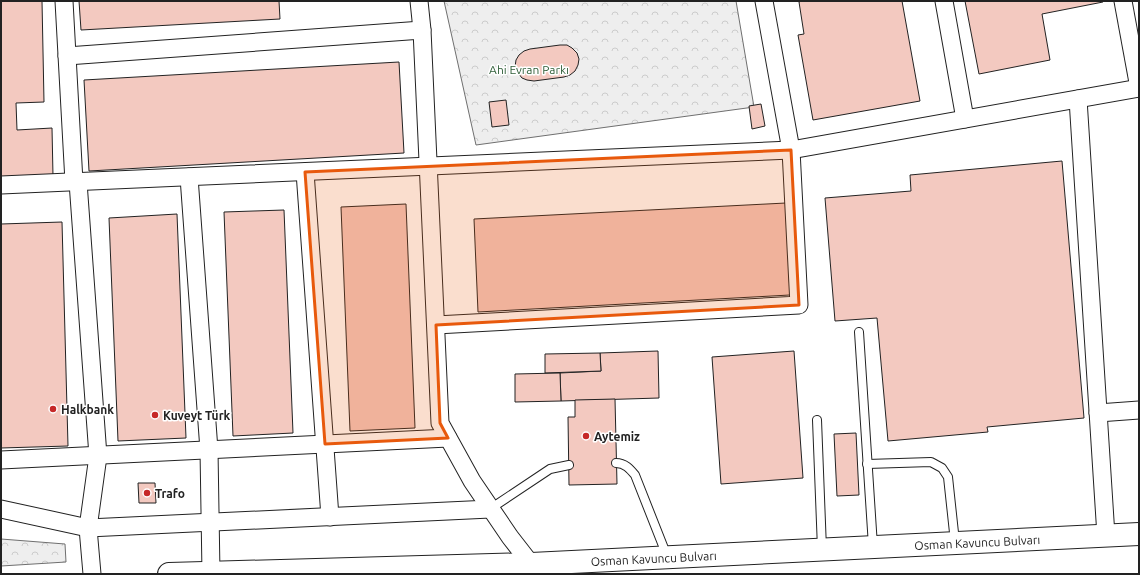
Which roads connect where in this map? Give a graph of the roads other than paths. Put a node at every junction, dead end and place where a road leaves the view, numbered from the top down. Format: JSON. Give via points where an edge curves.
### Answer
{"nodes":[{"id":1,"x":64,"y":1,"type":"edge"},
{"id":2,"x":418,"y":1,"type":"edge"},
{"id":3,"x":764,"y":1,"type":"edge"},
{"id":4,"x":944,"y":1,"type":"edge"},
{"id":5,"x":1123,"y":1,"type":"edge"},
{"id":6,"x":422,"y":30,"type":"junction"},
{"id":7,"x":67,"y":56,"type":"junction"},
{"id":8,"x":1139,"y":88,"type":"edge"},
{"id":9,"x":1078,"y":99,"type":"junction"},
{"id":10,"x":965,"y":119,"type":"junction"},
{"id":11,"x":791,"y":150,"type":"junction"},
{"id":12,"x":429,"y":166,"type":"junction"},
{"id":13,"x":305,"y":172,"type":"junction"},
{"id":14,"x":189,"y":177,"type":"junction"},
{"id":15,"x":76,"y":182,"type":"junction"},
{"id":16,"x":1,"y":185,"type":"edge"},
{"id":17,"x":436,"y":325,"type":"junction"},
{"id":18,"x":859,"y":332,"type":"dead end"},
{"id":19,"x":1139,"y":410,"type":"edge"},
{"id":20,"x":1098,"y":413,"type":"junction"},
{"id":21,"x":817,"y":420,"type":"dead end"},
{"id":22,"x":448,"y":438,"type":"junction"},
{"id":23,"x":325,"y":444,"type":"junction"},
{"id":24,"x":209,"y":450,"type":"junction"},
{"id":25,"x":98,"y":456,"type":"junction"},
{"id":26,"x":1,"y":460,"type":"edge"},
{"id":27,"x":616,"y":463,"type":"dead end"},
{"id":28,"x":867,"y":464,"type":"junction"},
{"id":29,"x":569,"y":465,"type":"dead end"},
{"id":30,"x":1,"y":509,"type":"edge"},
{"id":31,"x":490,"y":509,"type":"junction"},
{"id":32,"x":330,"y":517,"type":"junction"},
{"id":33,"x":210,"y":522,"type":"junction"},
{"id":34,"x":88,"y":528,"type":"junction"},
{"id":35,"x":1139,"y":534,"type":"edge"},
{"id":36,"x":1106,"y":536,"type":"junction"},
{"id":37,"x":955,"y":543,"type":"junction"},
{"id":38,"x":873,"y":547,"type":"junction"},
{"id":39,"x":822,"y":549,"type":"junction"},
{"id":40,"x":668,"y":557,"type":"junction"},
{"id":41,"x":531,"y":564,"type":"junction"},
{"id":42,"x":211,"y":573,"type":"junction"},
{"id":43,"x":92,"y":574,"type":"edge"},
{"id":44,"x":171,"y":574,"type":"edge"}],
"edges":[{"from":1,"to":7,"type":"street"},
{"from":2,"to":6,"type":"street"},
{"from":3,"to":11,"type":"street"},
{"from":4,"to":10,"type":"street"},
{"from":5,"to":8,"type":"street"},
{"from":6,"to":7,"type":"street"},
{"from":6,"to":12,"type":"street"},
{"from":7,"to":15,"type":"street"},
{"from":8,"to":9,"type":"street"},
{"from":9,"to":10,"type":"street"},
{"from":9,"to":20,"type":"street"},
{"from":10,"to":11,"type":"street"},
{"from":11,"to":12,"type":"street"},
{"from":11,"to":17,"type":"street","via":[[799,304]]},
{"from":12,"to":13,"type":"street"},
{"from":12,"to":17,"type":"street"},
{"from":13,"to":14,"type":"street"},
{"from":13,"to":23,"type":"street"},
{"from":14,"to":15,"type":"street"},
{"from":14,"to":24,"type":"street"},
{"from":15,"to":16,"type":"street"},
{"from":15,"to":25,"type":"street"},
{"from":17,"to":22,"type":"street","via":[[440,423]]},
{"from":18,"to":28,"type":"lane"},
{"from":19,"to":20,"type":"street"},
{"from":20,"to":36,"type":"street"},
{"from":21,"to":39,"type":"lane"},
{"from":22,"to":23,"type":"street"},
{"from":22,"to":31,"type":"street"},
{"from":23,"to":24,"type":"street"},
{"from":23,"to":32,"type":"street"},
{"from":24,"to":25,"type":"street"},
{"from":24,"to":33,"type":"street"},
{"from":25,"to":26,"type":"street"},
{"from":25,"to":34,"type":"street"},
{"from":27,"to":40,"type":"lane","via":[[622,463],[635,476]]},
{"from":28,"to":37,"type":"lane","via":[[931,462],[942,468],[948,477]]},
{"from":28,"to":38,"type":"lane"},
{"from":29,"to":31,"type":"lane","via":[[550,469]]},
{"from":30,"to":34,"type":"street"},
{"from":31,"to":32,"type":"street"},
{"from":31,"to":41,"type":"street"},
{"from":32,"to":33,"type":"street"},
{"from":33,"to":34,"type":"street"},
{"from":33,"to":42,"type":"street"},
{"from":34,"to":43,"type":"street"},
{"from":35,"to":36,"type":"highway","name":"Osman Kavuncu Bulvarı"},
{"from":36,"to":37,"type":"highway","name":"Osman Kavuncu Bulvarı"},
{"from":37,"to":38,"type":"highway","name":"Osman Kavuncu Bulvarı"},
{"from":38,"to":39,"type":"highway","name":"Osman Kavuncu Bulvarı"},
{"from":39,"to":40,"type":"highway","name":"Osman Kavuncu Bulvarı"},
{"from":40,"to":41,"type":"highway","name":"Osman Kavuncu Bulvarı"},
{"from":41,"to":42,"type":"highway","name":"Osman Kavuncu Bulvarı"},
{"from":42,"to":44,"type":"highway","name":"Osman Kavuncu Bulvarı"}]}
